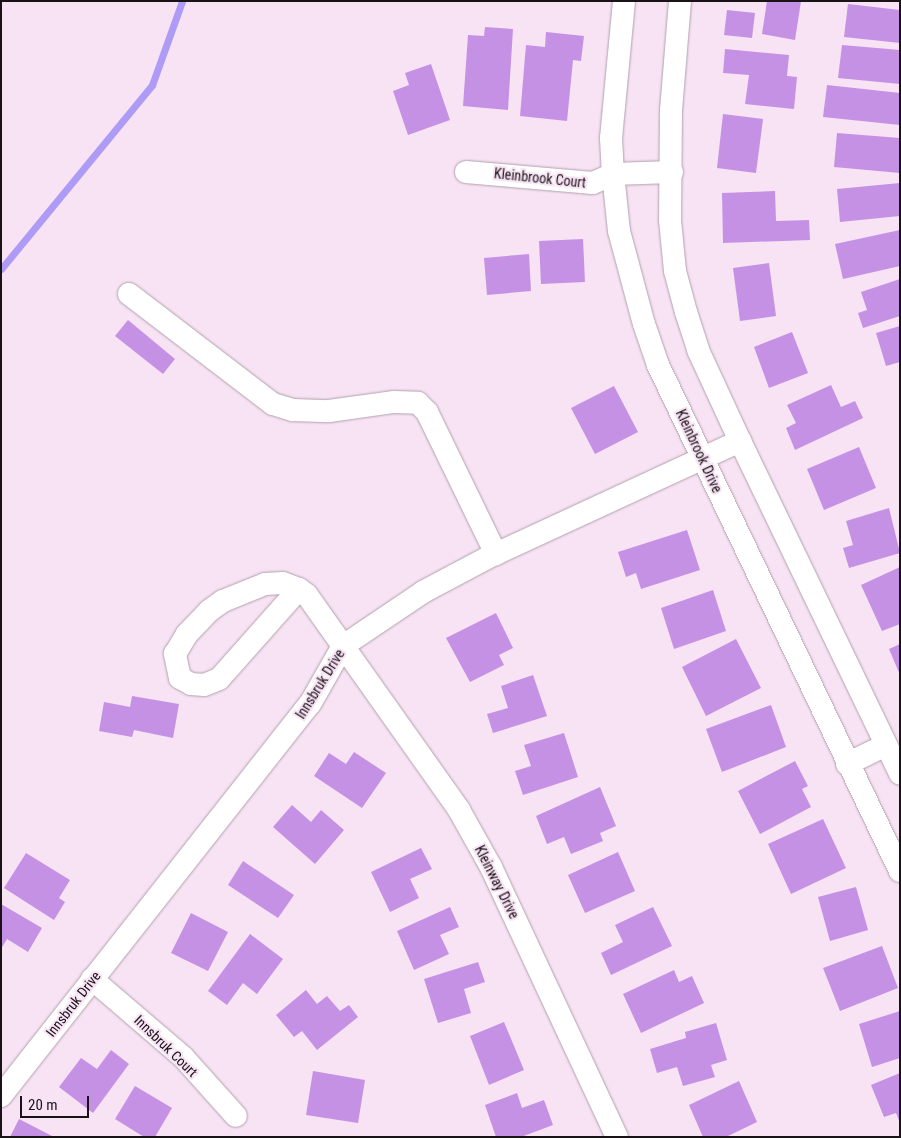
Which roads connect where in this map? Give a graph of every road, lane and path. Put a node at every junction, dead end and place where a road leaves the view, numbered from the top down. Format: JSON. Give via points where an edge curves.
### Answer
{"nodes":[{"id":1,"x":624,"y":1,"type":"edge"},
{"id":2,"x":680,"y":1,"type":"edge"},
{"id":3,"x":466,"y":172,"type":"dead end"},
{"id":4,"x":672,"y":172,"type":"junction"},
{"id":5,"x":613,"y":174,"type":"junction"},
{"id":6,"x":129,"y":294,"type":"dead end"},
{"id":7,"x":740,"y":442,"type":"junction"},
{"id":8,"x":702,"y":459,"type":"junction"},
{"id":9,"x":496,"y":554,"type":"junction"},
{"id":10,"x":300,"y":589,"type":"junction"},
{"id":11,"x":343,"y":646,"type":"junction"},
{"id":12,"x":886,"y":745,"type":"junction"},
{"id":13,"x":847,"y":764,"type":"junction"},
{"id":14,"x":900,"y":774,"type":"edge"},
{"id":15,"x":900,"y":871,"type":"edge"},
{"id":16,"x":92,"y":979,"type":"junction"},
{"id":17,"x":1,"y":1096,"type":"edge"},
{"id":18,"x":236,"y":1116,"type":"dead end"},
{"id":19,"x":617,"y":1137,"type":"edge"}],
"edges":[{"from":1,"to":5,"type":"street","name":"Kleinbrook Drive","via":[[611,138]]},
{"from":2,"to":4,"type":"street","via":[[671,110]]},
{"from":3,"to":5,"type":"street","name":"Kleinbrook Court","via":[[593,183]]},
{"from":4,"to":5,"type":"street","name":"Kleinbrook Court"},
{"from":4,"to":7,"type":"street","via":[[670,220],[675,271],[698,350]]},
{"from":5,"to":8,"type":"street","name":"Kleinbrook Drive","via":[[620,231],[644,324],[658,365]]},
{"from":6,"to":9,"type":"street","via":[[274,404],[292,410],[329,410],[418,402],[427,412]]},
{"from":7,"to":8,"type":"street","name":"Innsbruk Drive"},
{"from":7,"to":12,"type":"street"},
{"from":8,"to":9,"type":"street","name":"Innsbruk Drive"},
{"from":8,"to":13,"type":"street","name":"Kleinbrook Drive"},
{"from":9,"to":11,"type":"street","name":"Innsbruk Drive","via":[[423,592]]},
{"from":10,"to":10,"type":"street","via":[[283,583],[265,584],[208,611],[187,634],[175,654],[180,678],[204,686],[219,679]]},
{"from":10,"to":11,"type":"street","name":"Kleinway Drive"},
{"from":11,"to":16,"type":"street","name":"Innsbruk Drive","via":[[310,704]]},
{"from":11,"to":19,"type":"street","name":"Kleinway Drive","via":[[410,737],[478,842]]},
{"from":12,"to":13,"type":"street"},
{"from":12,"to":14,"type":"street"},
{"from":13,"to":15,"type":"street","name":"Kleinbrook Drive"},
{"from":16,"to":17,"type":"street","name":"Innsbruk Drive"},
{"from":16,"to":18,"type":"street","name":"Innsbruk Court","via":[[183,1058]]}]}
